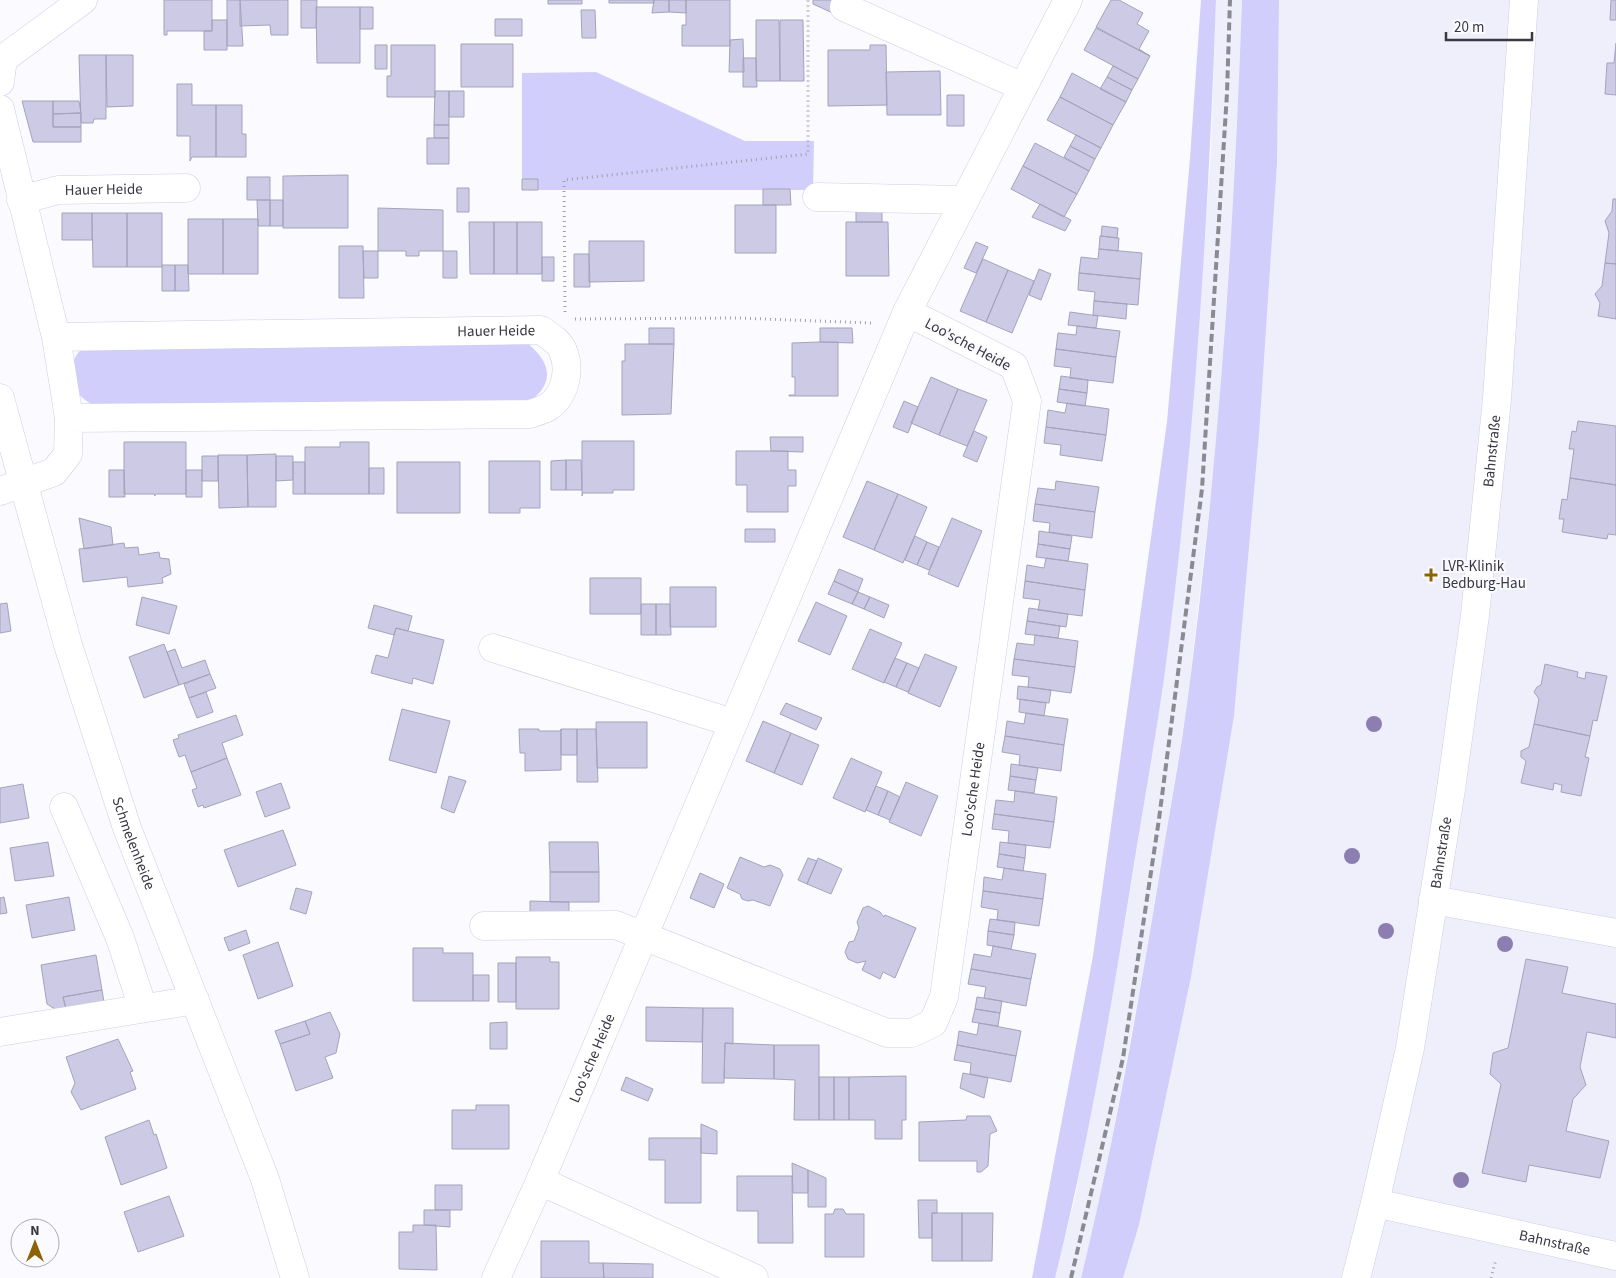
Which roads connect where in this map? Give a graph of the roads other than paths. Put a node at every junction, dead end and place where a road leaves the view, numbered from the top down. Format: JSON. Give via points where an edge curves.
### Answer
{"nodes":[{"id":1,"x":83,"y":0,"type":"edge"},
{"id":2,"x":1068,"y":0,"type":"edge"},
{"id":3,"x":1524,"y":0,"type":"edge"},
{"id":4,"x":844,"y":7,"type":"dead end"},
{"id":5,"x":0,"y":82,"type":"edge"},
{"id":6,"x":1023,"y":87,"type":"junction"},
{"id":7,"x":0,"y":109,"type":"edge"},
{"id":8,"x":186,"y":188,"type":"dead end"},
{"id":9,"x":817,"y":197,"type":"dead end"},
{"id":10,"x":21,"y":200,"type":"junction"},
{"id":11,"x":964,"y":200,"type":"junction"},
{"id":12,"x":904,"y":318,"type":"junction"},
{"id":13,"x":56,"y":337,"type":"junction"},
{"id":14,"x":0,"y":398,"type":"edge"},
{"id":15,"x":69,"y":418,"type":"junction"},
{"id":16,"x":12,"y":488,"type":"edge"},
{"id":17,"x":493,"y":648,"type":"dead end"},
{"id":18,"x":732,"y":723,"type":"junction"},
{"id":19,"x":64,"y":807,"type":"dead end"},
{"id":20,"x":1433,"y":900,"type":"junction"},
{"id":21,"x":484,"y":926,"type":"dead end"},
{"id":22,"x":1616,"y":933,"type":"edge"},
{"id":23,"x":643,"y":935,"type":"junction"},
{"id":24,"x":194,"y":1000,"type":"junction"},
{"id":25,"x":143,"y":1008,"type":"junction"},
{"id":26,"x":0,"y":1032,"type":"edge"},
{"id":27,"x":540,"y":1181,"type":"junction"},
{"id":28,"x":1375,"y":1203,"type":"junction"},
{"id":29,"x":1616,"y":1256,"type":"edge"},
{"id":30,"x":296,"y":1278,"type":"edge"},
{"id":31,"x":496,"y":1278,"type":"edge"},
{"id":32,"x":754,"y":1278,"type":"edge"},
{"id":33,"x":1356,"y":1278,"type":"edge"}],
"edges":[{"from":1,"to":5,"type":"street","via":[[3,60]]},
{"from":2,"to":6,"type":"street","name":"Loo'sche Heide"},
{"from":3,"to":20,"type":"street","name":"Bahnstraße","via":[[1495,418],[1475,615]]},
{"from":4,"to":6,"type":"street"},
{"from":6,"to":11,"type":"street","name":"Loo'sche Heide"},
{"from":7,"to":10,"type":"street"},
{"from":8,"to":10,"type":"street","name":"Hauer Heide","via":[[58,190]]},
{"from":9,"to":11,"type":"street"},
{"from":10,"to":13,"type":"street"},
{"from":11,"to":12,"type":"street","name":"Loo'sche Heide"},
{"from":12,"to":18,"type":"street","name":"Loo'sche Heide"},
{"from":12,"to":23,"type":"street","name":"Loo'sche Heide","via":[[1014,366],[1027,401],[944,997],[933,1023],[912,1033],[887,1033]]},
{"from":13,"to":15,"type":"street"},
{"from":13,"to":15,"type":"street","name":"Hauer Heide","via":[[553,326],[556,341],[564,352],[564,390],[549,407],[530,414]]},
{"from":14,"to":16,"type":"street","name":"Schmelenheide"},
{"from":15,"to":16,"type":"street","via":[[68,454],[54,472]]},
{"from":16,"to":24,"type":"street","name":"Schmelenheide","via":[[127,828]]},
{"from":17,"to":18,"type":"street"},
{"from":18,"to":23,"type":"street","name":"Loo'sche Heide"},
{"from":19,"to":25,"type":"street","via":[[120,938]]},
{"from":20,"to":22,"type":"street","name":"Bahnstraße"},
{"from":20,"to":28,"type":"street","name":"Bahnstraße","via":[[1410,1048]]},
{"from":21,"to":23,"type":"street","via":[[616,925]]},
{"from":23,"to":27,"type":"street","name":"Loo'sche Heide"},
{"from":24,"to":25,"type":"street"},
{"from":24,"to":30,"type":"street","name":"Schmelenheide","via":[[265,1179]]},
{"from":25,"to":26,"type":"street"},
{"from":27,"to":31,"type":"street","name":"Loo'sche Heide"},
{"from":27,"to":32,"type":"street"},
{"from":28,"to":29,"type":"street","name":"Bahnstraße"},
{"from":28,"to":33,"type":"street","name":"Bahnstraße"}]}
